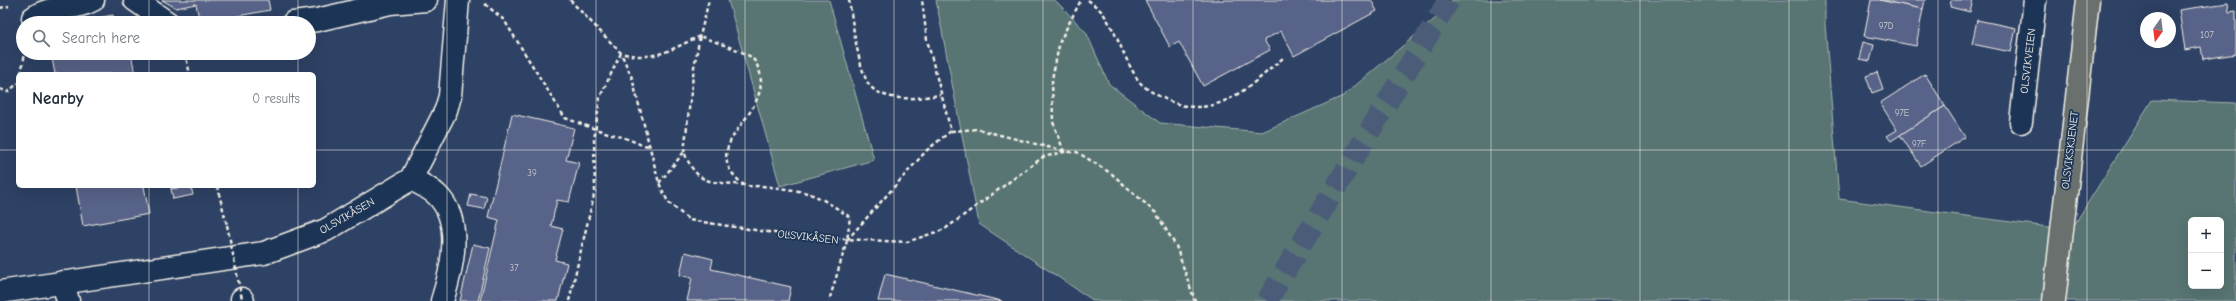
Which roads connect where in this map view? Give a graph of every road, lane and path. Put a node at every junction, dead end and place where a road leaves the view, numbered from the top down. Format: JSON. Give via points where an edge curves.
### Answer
{"nodes":[{"id":1,"x":93,"y":0,"type":"edge"},
{"id":2,"x":134,"y":0,"type":"edge"},
{"id":3,"x":426,"y":0,"type":"edge"},
{"id":4,"x":468,"y":0,"type":"edge"},
{"id":5,"x":570,"y":0,"type":"edge"},
{"id":6,"x":709,"y":0,"type":"edge"},
{"id":7,"x":849,"y":0,"type":"edge"},
{"id":8,"x":922,"y":0,"type":"edge"},
{"id":9,"x":1081,"y":0,"type":"edge"},
{"id":10,"x":1088,"y":0,"type":"edge"},
{"id":11,"x":2035,"y":0,"type":"edge"},
{"id":12,"x":2088,"y":0,"type":"edge"},
{"id":13,"x":36,"y":16,"type":"edge"},
{"id":14,"x":158,"y":16,"type":"edge"},
{"id":15,"x":316,"y":20,"type":"edge"},
{"id":16,"x":700,"y":36,"type":"junction"},
{"id":17,"x":621,"y":53,"type":"junction"},
{"id":18,"x":1283,"y":58,"type":"dead end"},
{"id":19,"x":24,"y":60,"type":"edge"},
{"id":20,"x":187,"y":60,"type":"edge"},
{"id":21,"x":21,"y":72,"type":"edge"},
{"id":22,"x":190,"y":72,"type":"edge"},
{"id":23,"x":16,"y":85,"type":"edge"},
{"id":24,"x":0,"y":89,"type":"edge"},
{"id":25,"x":940,"y":96,"type":"junction"},
{"id":26,"x":2021,"y":122,"type":"dead end"},
{"id":27,"x":595,"y":129,"type":"junction"},
{"id":28,"x":951,"y":131,"type":"junction"},
{"id":29,"x":649,"y":146,"type":"junction"},
{"id":30,"x":684,"y":152,"type":"junction"},
{"id":31,"x":1064,"y":152,"type":"junction"},
{"id":32,"x":411,"y":179,"type":"junction"},
{"id":33,"x":659,"y":183,"type":"junction"},
{"id":34,"x":744,"y":185,"type":"junction"},
{"id":35,"x":218,"y":188,"type":"edge"},
{"id":36,"x":847,"y":241,"type":"junction"},
{"id":37,"x":0,"y":292,"type":"edge"},
{"id":38,"x":66,"y":292,"type":"edge"},
{"id":39,"x":242,"y":300,"type":"edge"},
{"id":40,"x":442,"y":301,"type":"edge"},
{"id":41,"x":569,"y":301,"type":"edge"},
{"id":42,"x":829,"y":301,"type":"edge"},
{"id":43,"x":1195,"y":301,"type":"edge"},
{"id":44,"x":2054,"y":301,"type":"edge"}],
"edges":[{"from":1,"to":13,"type":"street","via":[[68,8],[41,12]]},
{"from":2,"to":14,"type":"street"},
{"from":3,"to":15,"type":"street","via":[[390,3]]},
{"from":4,"to":27,"type":"path","via":[[490,7],[504,20],[565,118]]},
{"from":4,"to":32,"type":"street","via":[[446,110]]},
{"from":5,"to":17,"type":"path","name":"OLSVIKÅSEN"},
{"from":6,"to":16,"type":"path"},
{"from":7,"to":25,"type":"path","via":[[863,76],[871,88],[882,94],[910,100]]},
{"from":8,"to":25,"type":"path","via":[[927,40]]},
{"from":9,"to":31,"type":"path","via":[[1060,41],[1052,80],[1053,122]]},
{"from":10,"to":18,"type":"path","via":[[1102,12],[1138,80],[1148,90],[1173,103],[1192,107],[1220,105],[1252,84]]},
{"from":11,"to":26,"type":"street","name":"OLSVIKVEIEN"},
{"from":12,"to":44,"type":"main road","name":"OLSVIKSKJENET"},
{"from":16,"to":17,"type":"path","via":[[657,56],[632,56]]},
{"from":16,"to":30,"type":"path"},
{"from":16,"to":34,"type":"path","via":[[752,57],[758,65],[759,97],[729,142],[726,151],[726,161],[733,174]]},
{"from":17,"to":27,"type":"path","via":[[600,97]]},
{"from":17,"to":29,"type":"path","name":"OLSVIKÅSEN","via":[[632,78]]},
{"from":19,"to":21,"type":"path"},
{"from":20,"to":22,"type":"path"},
{"from":23,"to":24,"type":"path","via":[[8,92]]},
{"from":25,"to":28,"type":"path"},
{"from":27,"to":29,"type":"path"},
{"from":27,"to":41,"type":"path","via":[[595,191]]},
{"from":28,"to":31,"type":"path","via":[[977,129]]},
{"from":28,"to":36,"type":"path","via":[[927,150]]},
{"from":29,"to":33,"type":"path","name":"OLSVIKÅSEN"},
{"from":30,"to":33,"type":"path"},
{"from":30,"to":34,"type":"path","via":[[691,168],[703,180]]},
{"from":31,"to":36,"type":"path","via":[[1043,156],[945,229],[907,242]]},
{"from":31,"to":43,"type":"path","via":[[1077,152],[1112,174],[1156,213],[1176,246]]},
{"from":32,"to":38,"type":"street","name":"OLSVIKÅSEN","via":[[326,230],[264,253]]},
{"from":32,"to":40,"type":"street","via":[[437,195],[448,212],[453,227],[453,253]]},
{"from":33,"to":36,"type":"path","name":"OLSVIKÅSEN","via":[[668,202],[689,220],[801,237]]},
{"from":34,"to":36,"type":"path","name":"OLSVIKÅSEN","via":[[786,188],[824,200],[850,217]]},
{"from":35,"to":39,"type":"path","bridge":true},
{"from":36,"to":42,"type":"path"},
{"from":37,"to":38,"type":"street","name":"OLSVIKÅSEN"}]}
